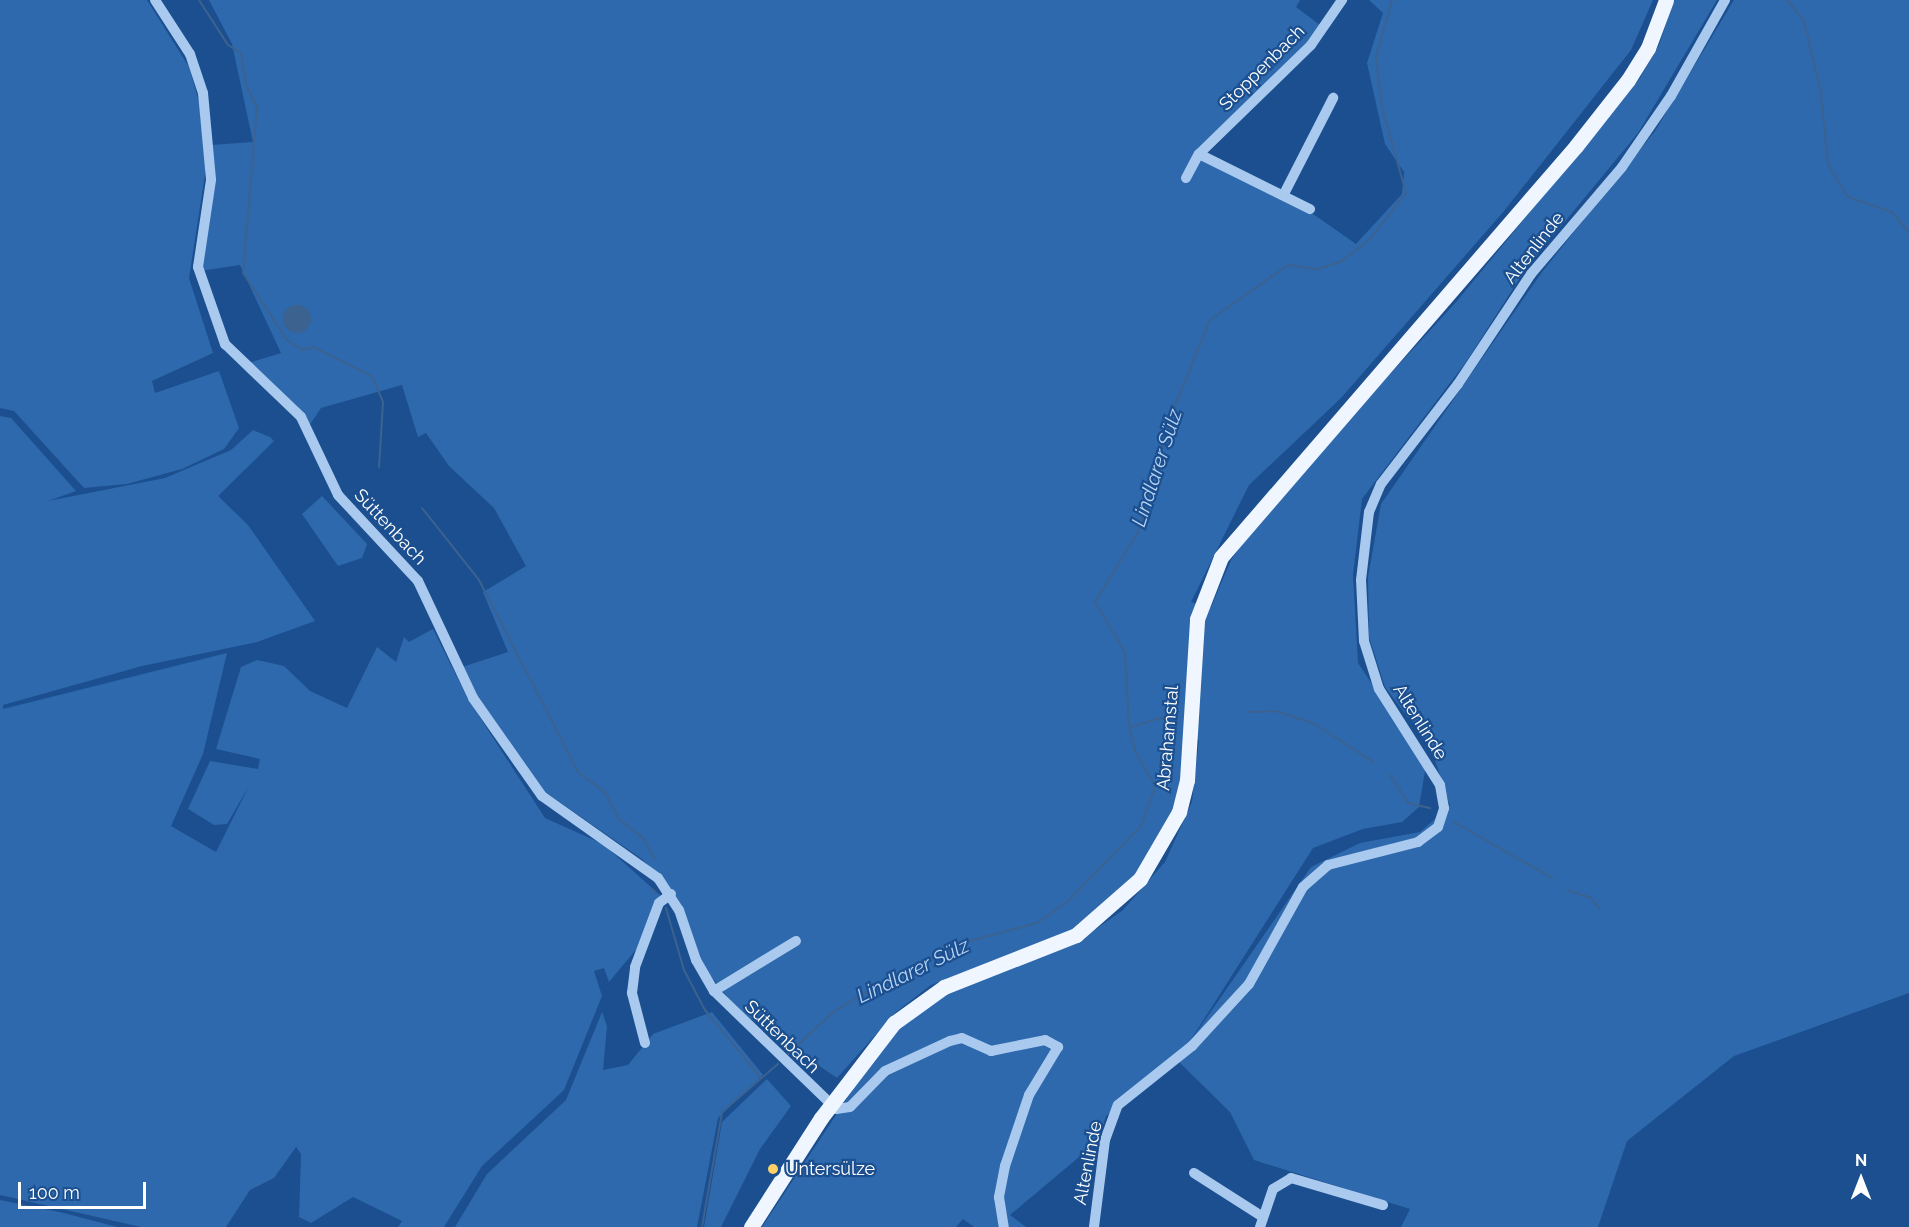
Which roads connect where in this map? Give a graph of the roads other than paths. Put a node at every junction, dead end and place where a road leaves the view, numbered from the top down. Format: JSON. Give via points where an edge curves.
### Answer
{"nodes":[{"id":1,"x":155,"y":0,"type":"edge"},
{"id":2,"x":1342,"y":0,"type":"edge"},
{"id":3,"x":1666,"y":0,"type":"edge"},
{"id":4,"x":1725,"y":0,"type":"edge"},
{"id":5,"x":1334,"y":98,"type":"dead end"},
{"id":6,"x":1199,"y":154,"type":"junction"},
{"id":7,"x":1186,"y":178,"type":"dead end"},
{"id":8,"x":1285,"y":192,"type":"junction"},
{"id":9,"x":1310,"y":209,"type":"dead end"},
{"id":10,"x":670,"y":894,"type":"junction"},
{"id":11,"x":796,"y":941,"type":"dead end"},
{"id":12,"x":714,"y":991,"type":"junction"},
{"id":13,"x":645,"y":1043,"type":"dead end"},
{"id":14,"x":830,"y":1105,"type":"junction"},
{"id":15,"x":1194,"y":1173,"type":"dead end"},
{"id":16,"x":1383,"y":1205,"type":"dead end"},
{"id":17,"x":1260,"y":1215,"type":"junction"},
{"id":18,"x":1092,"y":1226,"type":"edge"},
{"id":19,"x":752,"y":1227,"type":"edge"},
{"id":20,"x":1004,"y":1227,"type":"edge"},
{"id":21,"x":1260,"y":1227,"type":"edge"}],
"edges":[{"from":1,"to":10,"type":"street","name":"Süttenbach","via":[[194,64],[205,104],[212,180],[199,271],[228,350],[301,417],[338,495],[418,581],[463,679],[529,782],[559,812],[641,863]]},
{"from":2,"to":6,"type":"street","name":"Stoppenbach","via":[[1311,45]]},
{"from":3,"to":14,"type":"main road","name":"Abrahamstal","via":[[1638,64],[1576,146],[1221,557],[1197,619],[1187,780],[1179,812],[1155,860],[1119,903],[1076,935],[962,979],[908,1010],[880,1036]]},
{"from":4,"to":18,"type":"street","name":"Altenlinde","via":[[1628,158],[1531,274],[1458,384],[1382,484],[1369,512],[1360,580],[1364,641],[1379,689],[1440,785],[1444,808],[1438,827],[1418,842],[1328,865],[1302,887],[1250,984],[1192,1046],[1118,1105],[1106,1140]]},
{"from":5,"to":8,"type":"street"},
{"from":6,"to":7,"type":"street","name":"Stoppenbach"},
{"from":6,"to":8,"type":"street"},
{"from":8,"to":9,"type":"street"},
{"from":10,"to":12,"type":"street","name":"Süttenbach"},
{"from":10,"to":13,"type":"street","via":[[659,903],[635,967],[632,993]]},
{"from":11,"to":12,"type":"street","name":"Süttenbach"},
{"from":12,"to":14,"type":"street","name":"Süttenbach"},
{"from":14,"to":19,"type":"main road","name":"Abrahamstal"},
{"from":14,"to":20,"type":"street","via":[[850,1107],[885,1071],[950,1041],[962,1038],[991,1051],[1053,1043],[1058,1052],[1029,1095],[1002,1179]]},
{"from":15,"to":17,"type":"street"},
{"from":16,"to":17,"type":"street","via":[[1291,1178],[1273,1189]]},
{"from":17,"to":21,"type":"street"}]}
